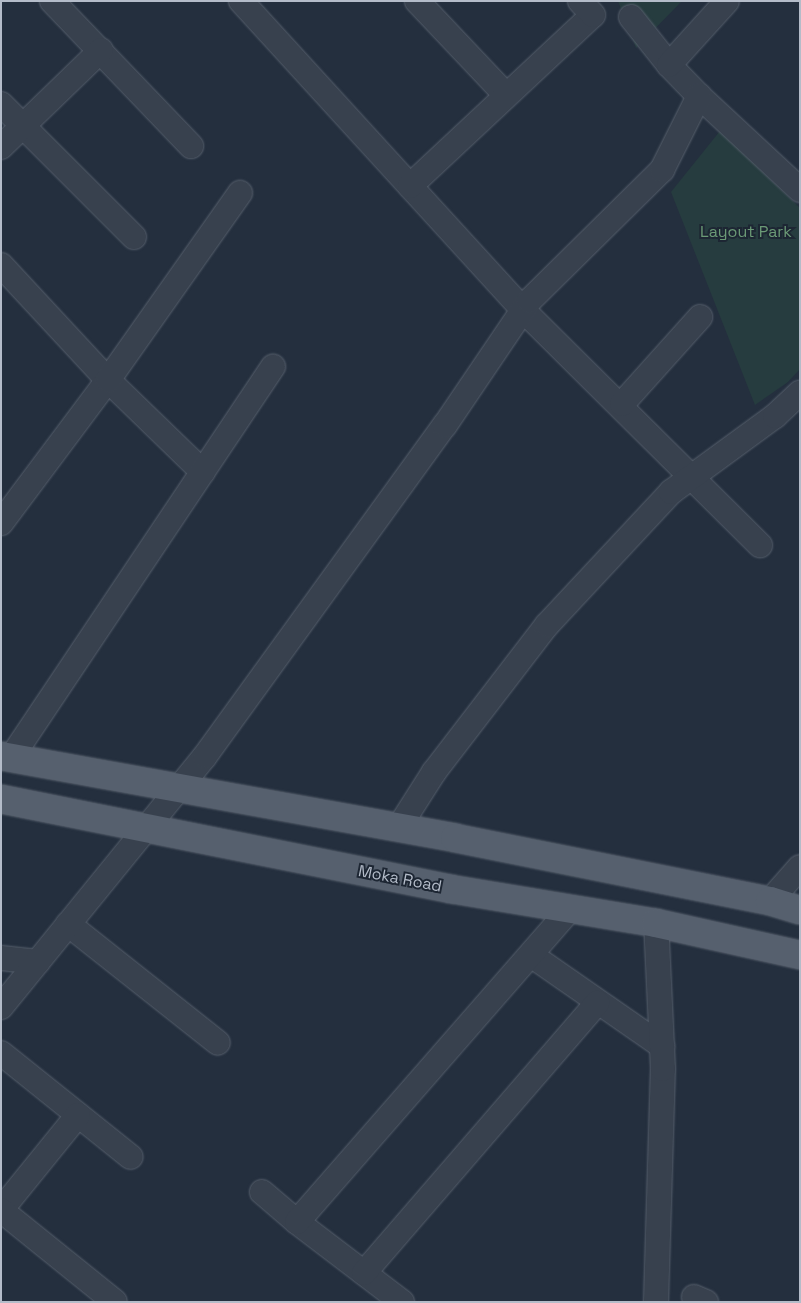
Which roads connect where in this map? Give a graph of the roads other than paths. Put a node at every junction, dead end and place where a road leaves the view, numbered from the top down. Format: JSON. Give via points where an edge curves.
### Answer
{"nodes":[{"id":1,"x":52,"y":1,"type":"edge"},
{"id":2,"x":241,"y":1,"type":"edge"},
{"id":3,"x":416,"y":1,"type":"edge"},
{"id":4,"x":580,"y":1,"type":"edge"},
{"id":5,"x":727,"y":1,"type":"edge"},
{"id":6,"x":631,"y":17,"type":"dead end"},
{"id":7,"x":101,"y":50,"type":"junction"},
{"id":8,"x":669,"y":65,"type":"junction"},
{"id":9,"x":506,"y":95,"type":"junction"},
{"id":10,"x":699,"y":96,"type":"junction"},
{"id":11,"x":1,"y":104,"type":"edge"},
{"id":12,"x":24,"y":127,"type":"junction"},
{"id":13,"x":192,"y":146,"type":"dead end"},
{"id":14,"x":1,"y":147,"type":"edge"},
{"id":15,"x":796,"y":178,"type":"edge"},
{"id":16,"x":410,"y":186,"type":"junction"},
{"id":17,"x":240,"y":193,"type":"dead end"},
{"id":18,"x":134,"y":237,"type":"dead end"},
{"id":19,"x":1,"y":265,"type":"edge"},
{"id":20,"x":524,"y":310,"type":"junction"},
{"id":21,"x":700,"y":318,"type":"dead end"},
{"id":22,"x":273,"y":367,"type":"dead end"},
{"id":23,"x":108,"y":380,"type":"junction"},
{"id":24,"x":800,"y":393,"type":"edge"},
{"id":25,"x":622,"y":404,"type":"junction"},
{"id":26,"x":203,"y":472,"type":"junction"},
{"id":27,"x":692,"y":478,"type":"junction"},
{"id":28,"x":1,"y":523,"type":"edge"},
{"id":29,"x":760,"y":545,"type":"dead end"},
{"id":30,"x":6,"y":757,"type":"edge"},
{"id":31,"x":175,"y":790,"type":"junction"},
{"id":32,"x":1,"y":799,"type":"edge"},
{"id":33,"x":399,"y":828,"type":"junction"},
{"id":34,"x":143,"y":830,"type":"junction"},
{"id":35,"x":800,"y":867,"type":"edge"},
{"id":36,"x":770,"y":901,"type":"junction"},
{"id":37,"x":570,"y":909,"type":"junction"},
{"id":38,"x":800,"y":910,"type":"edge"},
{"id":39,"x":656,"y":923,"type":"junction"},
{"id":40,"x":68,"y":924,"type":"junction"},
{"id":41,"x":531,"y":955,"type":"junction"},
{"id":42,"x":800,"y":955,"type":"edge"},
{"id":43,"x":1,"y":958,"type":"edge"},
{"id":44,"x":38,"y":962,"type":"junction"},
{"id":45,"x":597,"y":1003,"type":"junction"},
{"id":46,"x":1,"y":1007,"type":"edge"},
{"id":47,"x":218,"y":1043,"type":"dead end"},
{"id":48,"x":662,"y":1046,"type":"junction"},
{"id":49,"x":1,"y":1053,"type":"edge"},
{"id":50,"x":78,"y":1115,"type":"junction"},
{"id":51,"x":131,"y":1157,"type":"dead end"},
{"id":52,"x":262,"y":1192,"type":"dead end"},
{"id":53,"x":296,"y":1222,"type":"junction"},
{"id":54,"x":364,"y":1274,"type":"junction"},
{"id":55,"x":115,"y":1302,"type":"edge"},
{"id":56,"x":402,"y":1302,"type":"edge"},
{"id":57,"x":656,"y":1302,"type":"edge"}],
"edges":[{"from":1,"to":7,"type":"street"},
{"from":2,"to":16,"type":"street"},
{"from":3,"to":9,"type":"street"},
{"from":4,"to":9,"type":"street","via":[[593,14]]},
{"from":5,"to":8,"type":"street"},
{"from":6,"to":8,"type":"street"},
{"from":7,"to":12,"type":"street"},
{"from":7,"to":13,"type":"street"},
{"from":8,"to":10,"type":"street"},
{"from":9,"to":16,"type":"street"},
{"from":10,"to":15,"type":"street"},
{"from":10,"to":20,"type":"street","via":[[662,170]]},
{"from":11,"to":12,"type":"street"},
{"from":12,"to":14,"type":"street"},
{"from":12,"to":18,"type":"street"},
{"from":16,"to":20,"type":"street"},
{"from":17,"to":23,"type":"street"},
{"from":19,"to":23,"type":"street"},
{"from":20,"to":25,"type":"street"},
{"from":20,"to":31,"type":"street","via":[[446,426],[322,597],[205,756]]},
{"from":21,"to":25,"type":"street"},
{"from":22,"to":26,"type":"street"},
{"from":23,"to":26,"type":"street"},
{"from":23,"to":28,"type":"street"},
{"from":24,"to":27,"type":"street","via":[[775,416]]},
{"from":25,"to":27,"type":"street"},
{"from":26,"to":30,"type":"street"},
{"from":27,"to":29,"type":"street"},
{"from":27,"to":33,"type":"street","via":[[671,492],[547,625],[434,772]]},
{"from":30,"to":31,"type":"main road"},
{"from":31,"to":33,"type":"main road"},
{"from":31,"to":34,"type":"street"},
{"from":32,"to":34,"type":"main road","name":"Moka Road"},
{"from":33,"to":36,"type":"main road"},
{"from":34,"to":37,"type":"main road","name":"Moka Road"},
{"from":34,"to":40,"type":"street"},
{"from":35,"to":36,"type":"street"},
{"from":36,"to":38,"type":"main road"},
{"from":37,"to":39,"type":"main road","name":"Moka Road"},
{"from":37,"to":41,"type":"street"},
{"from":39,"to":42,"type":"main road","name":"Moka Road"},
{"from":39,"to":48,"type":"street"},
{"from":40,"to":44,"type":"street"},
{"from":40,"to":47,"type":"street"},
{"from":41,"to":45,"type":"street"},
{"from":41,"to":53,"type":"street"},
{"from":43,"to":44,"type":"street"},
{"from":44,"to":46,"type":"street"},
{"from":45,"to":48,"type":"street"},
{"from":45,"to":54,"type":"street"},
{"from":48,"to":57,"type":"street"},
{"from":49,"to":50,"type":"street"},
{"from":50,"to":51,"type":"street"},
{"from":50,"to":55,"type":"street","via":[[1,1210]]},
{"from":52,"to":53,"type":"street"},
{"from":53,"to":54,"type":"street"},
{"from":54,"to":56,"type":"street"}]}
